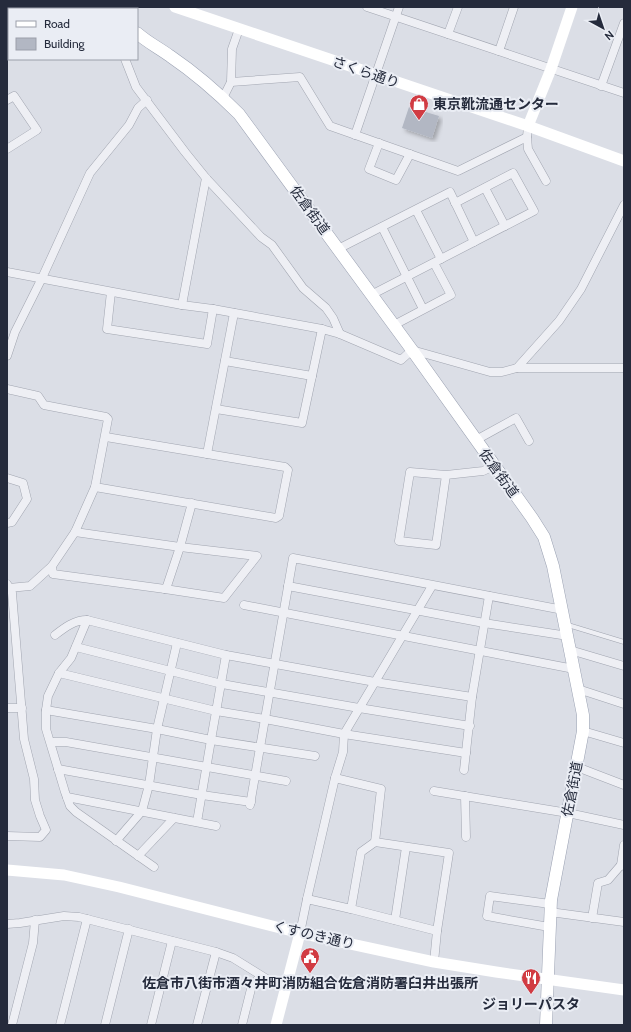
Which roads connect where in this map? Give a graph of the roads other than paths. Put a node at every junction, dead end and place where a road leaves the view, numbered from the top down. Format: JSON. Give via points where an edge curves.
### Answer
{"nodes":[{"id":1,"x":175,"y":7,"type":"edge"},
{"id":2,"x":367,"y":7,"type":"edge"},
{"id":3,"x":400,"y":7,"type":"edge"},
{"id":4,"x":458,"y":7,"type":"edge"},
{"id":5,"x":514,"y":7,"type":"edge"},
{"id":6,"x":572,"y":7,"type":"edge"},
{"id":7,"x":396,"y":17,"type":"junction"},
{"id":8,"x":624,"y":23,"type":"edge"},
{"id":9,"x":239,"y":29,"type":"junction"},
{"id":10,"x":138,"y":34,"type":"edge"},
{"id":11,"x":448,"y":34,"type":"junction"},
{"id":12,"x":499,"y":51,"type":"junction"},
{"id":13,"x":124,"y":60,"type":"edge"},
{"id":14,"x":551,"y":69,"type":"junction"},
{"id":15,"x":376,"y":75,"type":"junction"},
{"id":16,"x":231,"y":82,"type":"junction"},
{"id":17,"x":601,"y":86,"type":"junction"},
{"id":18,"x":624,"y":93,"type":"edge"},
{"id":19,"x":223,"y":98,"type":"junction"},
{"id":20,"x":7,"y":100,"type":"edge"},
{"id":21,"x":147,"y":100,"type":"junction"},
{"id":22,"x":528,"y":132,"type":"junction"},
{"id":23,"x":355,"y":135,"type":"junction"},
{"id":24,"x":379,"y":143,"type":"junction"},
{"id":25,"x":7,"y":149,"type":"edge"},
{"id":26,"x":410,"y":154,"type":"junction"},
{"id":27,"x":624,"y":161,"type":"edge"},
{"id":28,"x":206,"y":178,"type":"junction"},
{"id":29,"x":546,"y":181,"type":"dead end"},
{"id":30,"x":485,"y":188,"type":"junction"},
{"id":31,"x":455,"y":203,"type":"junction"},
{"id":32,"x":624,"y":204,"type":"edge"},
{"id":33,"x":416,"y":210,"type":"junction"},
{"id":34,"x":505,"y":226,"type":"junction"},
{"id":35,"x":382,"y":227,"type":"junction"},
{"id":36,"x":474,"y":242,"type":"junction"},
{"id":37,"x":338,"y":249,"type":"junction"},
{"id":38,"x":437,"y":261,"type":"junction"},
{"id":39,"x":7,"y":272,"type":"edge"},
{"id":40,"x":407,"y":276,"type":"junction"},
{"id":41,"x":42,"y":278,"type":"junction"},
{"id":42,"x":111,"y":292,"type":"junction"},
{"id":43,"x":371,"y":295,"type":"junction"},
{"id":44,"x":182,"y":305,"type":"junction"},
{"id":45,"x":213,"y":309,"type":"junction"},
{"id":46,"x":423,"y":309,"type":"junction"},
{"id":47,"x":234,"y":313,"type":"junction"},
{"id":48,"x":394,"y":325,"type":"junction"},
{"id":49,"x":322,"y":329,"type":"junction"},
{"id":50,"x":340,"y":334,"type":"junction"},
{"id":51,"x":412,"y":350,"type":"junction"},
{"id":52,"x":7,"y":356,"type":"edge"},
{"id":53,"x":225,"y":361,"type":"junction"},
{"id":54,"x":517,"y":368,"type":"junction"},
{"id":55,"x":624,"y":368,"type":"edge"},
{"id":56,"x":312,"y":376,"type":"junction"},
{"id":57,"x":7,"y":389,"type":"edge"},
{"id":58,"x":216,"y":409,"type":"junction"},
{"id":59,"x":106,"y":437,"type":"junction"},
{"id":60,"x":476,"y":440,"type":"junction"},
{"id":61,"x":529,"y":441,"type":"dead end"},
{"id":62,"x":207,"y":454,"type":"junction"},
{"id":63,"x":494,"y":466,"type":"junction"},
{"id":64,"x":446,"y":475,"type":"junction"},
{"id":65,"x":7,"y":478,"type":"edge"},
{"id":66,"x":95,"y":487,"type":"junction"},
{"id":67,"x":192,"y":504,"type":"junction"},
{"id":68,"x":7,"y":523,"type":"edge"},
{"id":69,"x":75,"y":532,"type":"junction"},
{"id":70,"x":180,"y":548,"type":"junction"},
{"id":71,"x":52,"y":566,"type":"junction"},
{"id":72,"x":8,"y":586,"type":"edge"},
{"id":73,"x":288,"y":586,"type":"junction"},
{"id":74,"x":432,"y":586,"type":"junction"},
{"id":75,"x":165,"y":589,"type":"junction"},
{"id":76,"x":489,"y":596,"type":"junction"},
{"id":77,"x":244,"y":606,"type":"dead end"},
{"id":78,"x":418,"y":610,"type":"junction"},
{"id":79,"x":563,"y":610,"type":"junction"},
{"id":80,"x":284,"y":614,"type":"junction"},
{"id":81,"x":87,"y":620,"type":"junction"},
{"id":82,"x":484,"y":623,"type":"junction"},
{"id":83,"x":565,"y":624,"type":"junction"},
{"id":84,"x":55,"y":636,"type":"dead end"},
{"id":85,"x":402,"y":636,"type":"junction"},
{"id":86,"x":568,"y":636,"type":"junction"},
{"id":87,"x":624,"y":642,"type":"edge"},
{"id":88,"x":177,"y":643,"type":"junction"},
{"id":89,"x":76,"y":647,"type":"junction"},
{"id":90,"x":570,"y":650,"type":"junction"},
{"id":91,"x":480,"y":651,"type":"junction"},
{"id":92,"x":226,"y":655,"type":"junction"},
{"id":93,"x":275,"y":664,"type":"junction"},
{"id":94,"x":624,"y":666,"type":"edge"},
{"id":95,"x":574,"y":668,"type":"junction"},
{"id":96,"x":170,"y":671,"type":"junction"},
{"id":97,"x":59,"y":673,"type":"junction"},
{"id":98,"x":375,"y":682,"type":"junction"},
{"id":99,"x":222,"y":684,"type":"junction"},
{"id":100,"x":578,"y":689,"type":"junction"},
{"id":101,"x":269,"y":692,"type":"junction"},
{"id":102,"x":472,"y":697,"type":"junction"},
{"id":103,"x":163,"y":699,"type":"junction"},
{"id":104,"x":624,"y":704,"type":"edge"},
{"id":105,"x":7,"y":708,"type":"edge"},
{"id":106,"x":22,"y":708,"type":"junction"},
{"id":107,"x":359,"y":708,"type":"junction"},
{"id":108,"x":46,"y":710,"type":"junction"},
{"id":109,"x":216,"y":711,"type":"junction"},
{"id":110,"x":265,"y":719,"type":"junction"},
{"id":111,"x":470,"y":726,"type":"junction"},
{"id":112,"x":157,"y":729,"type":"junction"},
{"id":113,"x":583,"y":731,"type":"junction"},
{"id":114,"x":344,"y":734,"type":"junction"},
{"id":115,"x":211,"y":740,"type":"junction"},
{"id":116,"x":51,"y":742,"type":"junction"},
{"id":117,"x":624,"y":743,"type":"edge"},
{"id":118,"x":261,"y":747,"type":"junction"},
{"id":119,"x":466,"y":753,"type":"junction"},
{"id":120,"x":315,"y":756,"type":"dead end"},
{"id":121,"x":152,"y":758,"type":"junction"},
{"id":122,"x":206,"y":767,"type":"junction"},
{"id":123,"x":577,"y":767,"type":"junction"},
{"id":124,"x":58,"y":769,"type":"junction"},
{"id":125,"x":464,"y":770,"type":"dead end"},
{"id":126,"x":256,"y":775,"type":"junction"},
{"id":127,"x":335,"y":778,"type":"junction"},
{"id":128,"x":286,"y":781,"type":"dead end"},
{"id":129,"x":149,"y":785,"type":"junction"},
{"id":130,"x":624,"y":785,"type":"edge"},
{"id":131,"x":434,"y":791,"type":"dead end"},
{"id":132,"x":202,"y":795,"type":"junction"},
{"id":133,"x":465,"y":796,"type":"junction"},
{"id":134,"x":66,"y":797,"type":"junction"},
{"id":135,"x":142,"y":811,"type":"junction"},
{"id":136,"x":568,"y":813,"type":"junction"},
{"id":137,"x":174,"y":818,"type":"junction"},
{"id":138,"x":198,"y":822,"type":"junction"},
{"id":139,"x":624,"y":825,"type":"edge"},
{"id":140,"x":216,"y":826,"type":"dead end"},
{"id":141,"x":7,"y":836,"type":"edge"},
{"id":142,"x":466,"y":837,"type":"dead end"},
{"id":143,"x":116,"y":841,"type":"junction"},
{"id":144,"x":375,"y":842,"type":"junction"},
{"id":145,"x":624,"y":845,"type":"edge"},
{"id":146,"x":406,"y":847,"type":"junction"},
{"id":147,"x":138,"y":856,"type":"junction"},
{"id":148,"x":622,"y":866,"type":"edge"},
{"id":149,"x":154,"y":867,"type":"dead end"},
{"id":150,"x":7,"y":870,"type":"edge"},
{"id":151,"x":307,"y":899,"type":"junction"},
{"id":152,"x":550,"y":908,"type":"junction"},
{"id":153,"x":351,"y":909,"type":"junction"},
{"id":154,"x":592,"y":918,"type":"junction"},
{"id":155,"x":87,"y":919,"type":"junction"},
{"id":156,"x":36,"y":920,"type":"junction"},
{"id":157,"x":395,"y":920,"type":"junction"},
{"id":158,"x":624,"y":922,"type":"edge"},
{"id":159,"x":7,"y":924,"type":"edge"},
{"id":160,"x":549,"y":927,"type":"junction"},
{"id":161,"x":129,"y":929,"type":"junction"},
{"id":162,"x":437,"y":931,"type":"junction"},
{"id":163,"x":300,"y":933,"type":"junction"},
{"id":164,"x":172,"y":941,"type":"junction"},
{"id":165,"x":216,"y":952,"type":"junction"},
{"id":166,"x":434,"y":962,"type":"junction"},
{"id":167,"x":260,"y":976,"type":"junction"},
{"id":168,"x":547,"y":979,"type":"junction"},
{"id":169,"x":286,"y":985,"type":"junction"},
{"id":170,"x":624,"y":990,"type":"edge"},
{"id":171,"x":12,"y":1025,"type":"edge"},
{"id":172,"x":60,"y":1025,"type":"edge"},
{"id":173,"x":105,"y":1025,"type":"edge"},
{"id":174,"x":151,"y":1025,"type":"edge"},
{"id":175,"x":197,"y":1025,"type":"edge"},
{"id":176,"x":242,"y":1025,"type":"edge"},
{"id":177,"x":276,"y":1025,"type":"edge"},
{"id":178,"x":546,"y":1025,"type":"edge"}],
"edges":[{"from":1,"to":9,"type":"street","name":"さくら通り"},
{"from":2,"to":7,"type":"street"},
{"from":3,"to":7,"type":"street"},
{"from":4,"to":11,"type":"street"},
{"from":5,"to":12,"type":"street"},
{"from":6,"to":14,"type":"street"},
{"from":7,"to":11,"type":"street"},
{"from":7,"to":15,"type":"street"},
{"from":8,"to":17,"type":"street"},
{"from":9,"to":15,"type":"street","name":"さくら通り"},
{"from":9,"to":16,"type":"street","via":[[232,49]]},
{"from":10,"to":19,"type":"main road","name":"佐倉街道","via":[[171,56]]},
{"from":11,"to":12,"type":"street"},
{"from":12,"to":14,"type":"street"},
{"from":13,"to":21,"type":"street","via":[[136,87]]},
{"from":14,"to":17,"type":"street"},
{"from":14,"to":22,"type":"street"},
{"from":15,"to":22,"type":"street","name":"さくら通り"},
{"from":15,"to":23,"type":"street"},
{"from":16,"to":19,"type":"street"},
{"from":16,"to":23,"type":"street","via":[[300,77],[330,126]]},
{"from":17,"to":18,"type":"street"},
{"from":19,"to":37,"type":"main road","name":"佐倉街道","via":[[239,114]]},
{"from":20,"to":25,"type":"street","via":[[14,96],[37,130]]},
{"from":21,"to":28,"type":"street"},
{"from":21,"to":41,"type":"street","via":[[138,108],[129,125],[90,173]]},
{"from":22,"to":26,"type":"street","via":[[458,171]]},
{"from":22,"to":27,"type":"street","name":"さくら通り"},
{"from":22,"to":29,"type":"street","via":[[528,149]]},
{"from":23,"to":24,"type":"street"},
{"from":24,"to":26,"type":"street"},
{"from":24,"to":26,"type":"street","via":[[369,169],[396,180]]},
{"from":28,"to":44,"type":"street"},
{"from":28,"to":50,"type":"street","via":[[261,237],[272,245],[303,288],[326,308]]},
{"from":30,"to":31,"type":"street"},
{"from":30,"to":34,"type":"street"},
{"from":30,"to":34,"type":"street","via":[[514,173],[534,212]]},
{"from":31,"to":33,"type":"street","via":[[450,192]]},
{"from":31,"to":36,"type":"street"},
{"from":32,"to":54,"type":"street","via":[[581,289],[559,321]]},
{"from":33,"to":35,"type":"street"},
{"from":33,"to":38,"type":"street"},
{"from":34,"to":36,"type":"street"},
{"from":35,"to":37,"type":"street"},
{"from":35,"to":40,"type":"street"},
{"from":36,"to":38,"type":"street"},
{"from":37,"to":43,"type":"main road","name":"佐倉街道"},
{"from":38,"to":40,"type":"street"},
{"from":38,"to":46,"type":"street","via":[[451,295]]},
{"from":39,"to":41,"type":"street"},
{"from":40,"to":43,"type":"street"},
{"from":40,"to":46,"type":"street"},
{"from":41,"to":42,"type":"street"},
{"from":41,"to":52,"type":"street","via":[[15,332]]},
{"from":42,"to":44,"type":"street"},
{"from":42,"to":45,"type":"street","via":[[108,329],[207,344]]},
{"from":43,"to":48,"type":"main road","name":"佐倉街道"},
{"from":44,"to":45,"type":"street"},
{"from":45,"to":47,"type":"street"},
{"from":46,"to":48,"type":"street"},
{"from":47,"to":49,"type":"street"},
{"from":47,"to":53,"type":"street"},
{"from":48,"to":51,"type":"main road","name":"佐倉街道"},
{"from":49,"to":50,"type":"street"},
{"from":49,"to":56,"type":"street"},
{"from":50,"to":51,"type":"street","via":[[401,360]]},
{"from":51,"to":54,"type":"street","via":[[490,372]]},
{"from":51,"to":60,"type":"main road","name":"佐倉街道"},
{"from":53,"to":56,"type":"street"},
{"from":53,"to":58,"type":"street"},
{"from":54,"to":55,"type":"street"},
{"from":56,"to":58,"type":"street","via":[[302,423]]},
{"from":57,"to":59,"type":"street","via":[[38,396],[44,405],[106,417]]},
{"from":58,"to":62,"type":"street"},
{"from":59,"to":62,"type":"street"},
{"from":59,"to":66,"type":"street"},
{"from":60,"to":61,"type":"street","via":[[516,418]]},
{"from":60,"to":63,"type":"main road","name":"佐倉街道"},
{"from":62,"to":67,"type":"street","via":[[285,467],[288,470],[279,516],[276,518]]},
{"from":63,"to":64,"type":"street","via":[[483,471]]},
{"from":63,"to":79,"type":"main road","name":"佐倉街道","via":[[544,537]]},
{"from":64,"to":64,"type":"street","via":[[436,545],[399,541],[410,472]]},
{"from":65,"to":68,"type":"street","via":[[23,483],[27,499],[12,522]]},
{"from":66,"to":67,"type":"street"},
{"from":66,"to":69,"type":"street"},
{"from":67,"to":70,"type":"street"},
{"from":69,"to":70,"type":"street"},
{"from":69,"to":71,"type":"street"},
{"from":70,"to":75,"type":"street"},
{"from":70,"to":75,"type":"street","via":[[257,556],[224,598]]},
{"from":71,"to":72,"type":"street","via":[[30,586]]},
{"from":71,"to":75,"type":"street","via":[[53,574]]},
{"from":72,"to":106,"type":"street","via":[[12,593]]},
{"from":73,"to":74,"type":"street","via":[[293,558]]},
{"from":73,"to":78,"type":"street"},
{"from":73,"to":80,"type":"street"},
{"from":74,"to":76,"type":"street"},
{"from":74,"to":78,"type":"street"},
{"from":76,"to":79,"type":"street"},
{"from":76,"to":82,"type":"street"},
{"from":77,"to":80,"type":"street"},
{"from":78,"to":82,"type":"street"},
{"from":78,"to":85,"type":"street"},
{"from":79,"to":83,"type":"main road","name":"佐倉街道"},
{"from":80,"to":85,"type":"street"},
{"from":80,"to":93,"type":"street"},
{"from":81,"to":84,"type":"street","via":[[79,620]]},
{"from":81,"to":88,"type":"street"},
{"from":81,"to":89,"type":"street"},
{"from":82,"to":86,"type":"street"},
{"from":82,"to":91,"type":"street"},
{"from":83,"to":86,"type":"main road","name":"佐倉街道"},
{"from":83,"to":87,"type":"lane"},
{"from":85,"to":91,"type":"street"},
{"from":85,"to":98,"type":"street"},
{"from":86,"to":90,"type":"main road","name":"佐倉街道"},
{"from":88,"to":92,"type":"street"},
{"from":88,"to":96,"type":"street"},
{"from":89,"to":96,"type":"street"},
{"from":89,"to":97,"type":"street"},
{"from":90,"to":94,"type":"street"},
{"from":90,"to":95,"type":"main road","name":"佐倉街道"},
{"from":91,"to":95,"type":"street"},
{"from":91,"to":102,"type":"street"},
{"from":92,"to":93,"type":"street"},
{"from":92,"to":99,"type":"street"},
{"from":93,"to":98,"type":"street"},
{"from":93,"to":101,"type":"street"},
{"from":95,"to":100,"type":"main road","name":"佐倉街道"},
{"from":96,"to":99,"type":"street"},
{"from":96,"to":103,"type":"street"},
{"from":97,"to":103,"type":"street"},
{"from":97,"to":108,"type":"street","via":[[48,696]]},
{"from":98,"to":102,"type":"street"},
{"from":98,"to":107,"type":"street"},
{"from":99,"to":101,"type":"street"},
{"from":99,"to":109,"type":"street"},
{"from":100,"to":104,"type":"street"},
{"from":100,"to":113,"type":"main road","name":"佐倉街道"},
{"from":101,"to":107,"type":"street"},
{"from":101,"to":110,"type":"street"},
{"from":102,"to":111,"type":"street"},
{"from":103,"to":109,"type":"street"},
{"from":103,"to":112,"type":"street"},
{"from":105,"to":106,"type":"street"},
{"from":106,"to":141,"type":"street","via":[[24,740],[34,779],[35,800],[46,830],[40,837]]},
{"from":107,"to":111,"type":"street"},
{"from":107,"to":114,"type":"street"},
{"from":108,"to":112,"type":"street"},
{"from":108,"to":116,"type":"street","via":[[46,729]]},
{"from":109,"to":110,"type":"street"},
{"from":109,"to":115,"type":"street"},
{"from":110,"to":114,"type":"street"},
{"from":110,"to":118,"type":"street"},
{"from":111,"to":119,"type":"street"},
{"from":112,"to":115,"type":"street"},
{"from":112,"to":121,"type":"street"},
{"from":113,"to":117,"type":"street"},
{"from":113,"to":123,"type":"main road","name":"佐倉街道"},
{"from":114,"to":119,"type":"street"},
{"from":114,"to":127,"type":"street","via":[[343,752]]},
{"from":115,"to":118,"type":"street"},
{"from":115,"to":122,"type":"street"},
{"from":116,"to":121,"type":"street","via":[[66,742]]},
{"from":116,"to":124,"type":"street"},
{"from":118,"to":120,"type":"street"},
{"from":118,"to":126,"type":"street"},
{"from":119,"to":125,"type":"street"},
{"from":121,"to":122,"type":"street"},
{"from":121,"to":129,"type":"street"},
{"from":122,"to":126,"type":"street"},
{"from":122,"to":132,"type":"street"},
{"from":123,"to":130,"type":"street"},
{"from":123,"to":136,"type":"main road","name":"佐倉街道"},
{"from":124,"to":129,"type":"street"},
{"from":124,"to":134,"type":"street"},
{"from":126,"to":128,"type":"street"},
{"from":126,"to":132,"type":"street","via":[[250,804]]},
{"from":127,"to":144,"type":"street","via":[[381,790]]},
{"from":127,"to":151,"type":"street"},
{"from":129,"to":132,"type":"street"},
{"from":129,"to":135,"type":"street"},
{"from":131,"to":133,"type":"street"},
{"from":132,"to":138,"type":"street"},
{"from":133,"to":136,"type":"street"},
{"from":133,"to":142,"type":"street"},
{"from":134,"to":135,"type":"street"},
{"from":134,"to":143,"type":"street","via":[[76,812]]},
{"from":135,"to":137,"type":"street"},
{"from":135,"to":143,"type":"street"},
{"from":136,"to":139,"type":"street"},
{"from":136,"to":152,"type":"main road","name":"佐倉街道"},
{"from":137,"to":138,"type":"street"},
{"from":137,"to":147,"type":"street"},
{"from":138,"to":140,"type":"street"},
{"from":143,"to":147,"type":"street"},
{"from":144,"to":146,"type":"street"},
{"from":144,"to":153,"type":"street","via":[[361,852]]},
{"from":145,"to":148,"type":"street"},
{"from":146,"to":157,"type":"street"},
{"from":146,"to":162,"type":"street","via":[[450,853]]},
{"from":147,"to":149,"type":"street"},
{"from":148,"to":154,"type":"street","via":[[608,880],[598,883]]},
{"from":150,"to":163,"type":"street","name":"くすのき通り","via":[[64,875]]},
{"from":151,"to":153,"type":"street"},
{"from":151,"to":163,"type":"street"},
{"from":152,"to":154,"type":"street"},
{"from":152,"to":160,"type":"main road","name":"佐倉街道"},
{"from":152,"to":160,"type":"street","via":[[490,896],[487,916]]},
{"from":153,"to":157,"type":"street"},
{"from":154,"to":158,"type":"street"},
{"from":155,"to":156,"type":"street","via":[[64,916]]},
{"from":155,"to":161,"type":"street"},
{"from":155,"to":172,"type":"street"},
{"from":156,"to":159,"type":"street"},
{"from":156,"to":171,"type":"street","via":[[34,943]]},
{"from":157,"to":162,"type":"street"},
{"from":160,"to":168,"type":"main road","name":"佐倉街道"},
{"from":161,"to":164,"type":"street"},
{"from":161,"to":173,"type":"street"},
{"from":162,"to":166,"type":"street"},
{"from":163,"to":166,"type":"street","name":"くすのき通り"},
{"from":163,"to":169,"type":"street"},
{"from":164,"to":165,"type":"street"},
{"from":164,"to":174,"type":"street"},
{"from":165,"to":167,"type":"street","via":[[233,958]]},
{"from":165,"to":175,"type":"street"},
{"from":166,"to":168,"type":"street","name":"くすのき通り"},
{"from":167,"to":169,"type":"street"},
{"from":167,"to":176,"type":"street","via":[[251,989]]},
{"from":168,"to":170,"type":"street","name":"くすのき通り"},
{"from":168,"to":178,"type":"main road","name":"佐倉街道"},
{"from":169,"to":177,"type":"street"}]}
